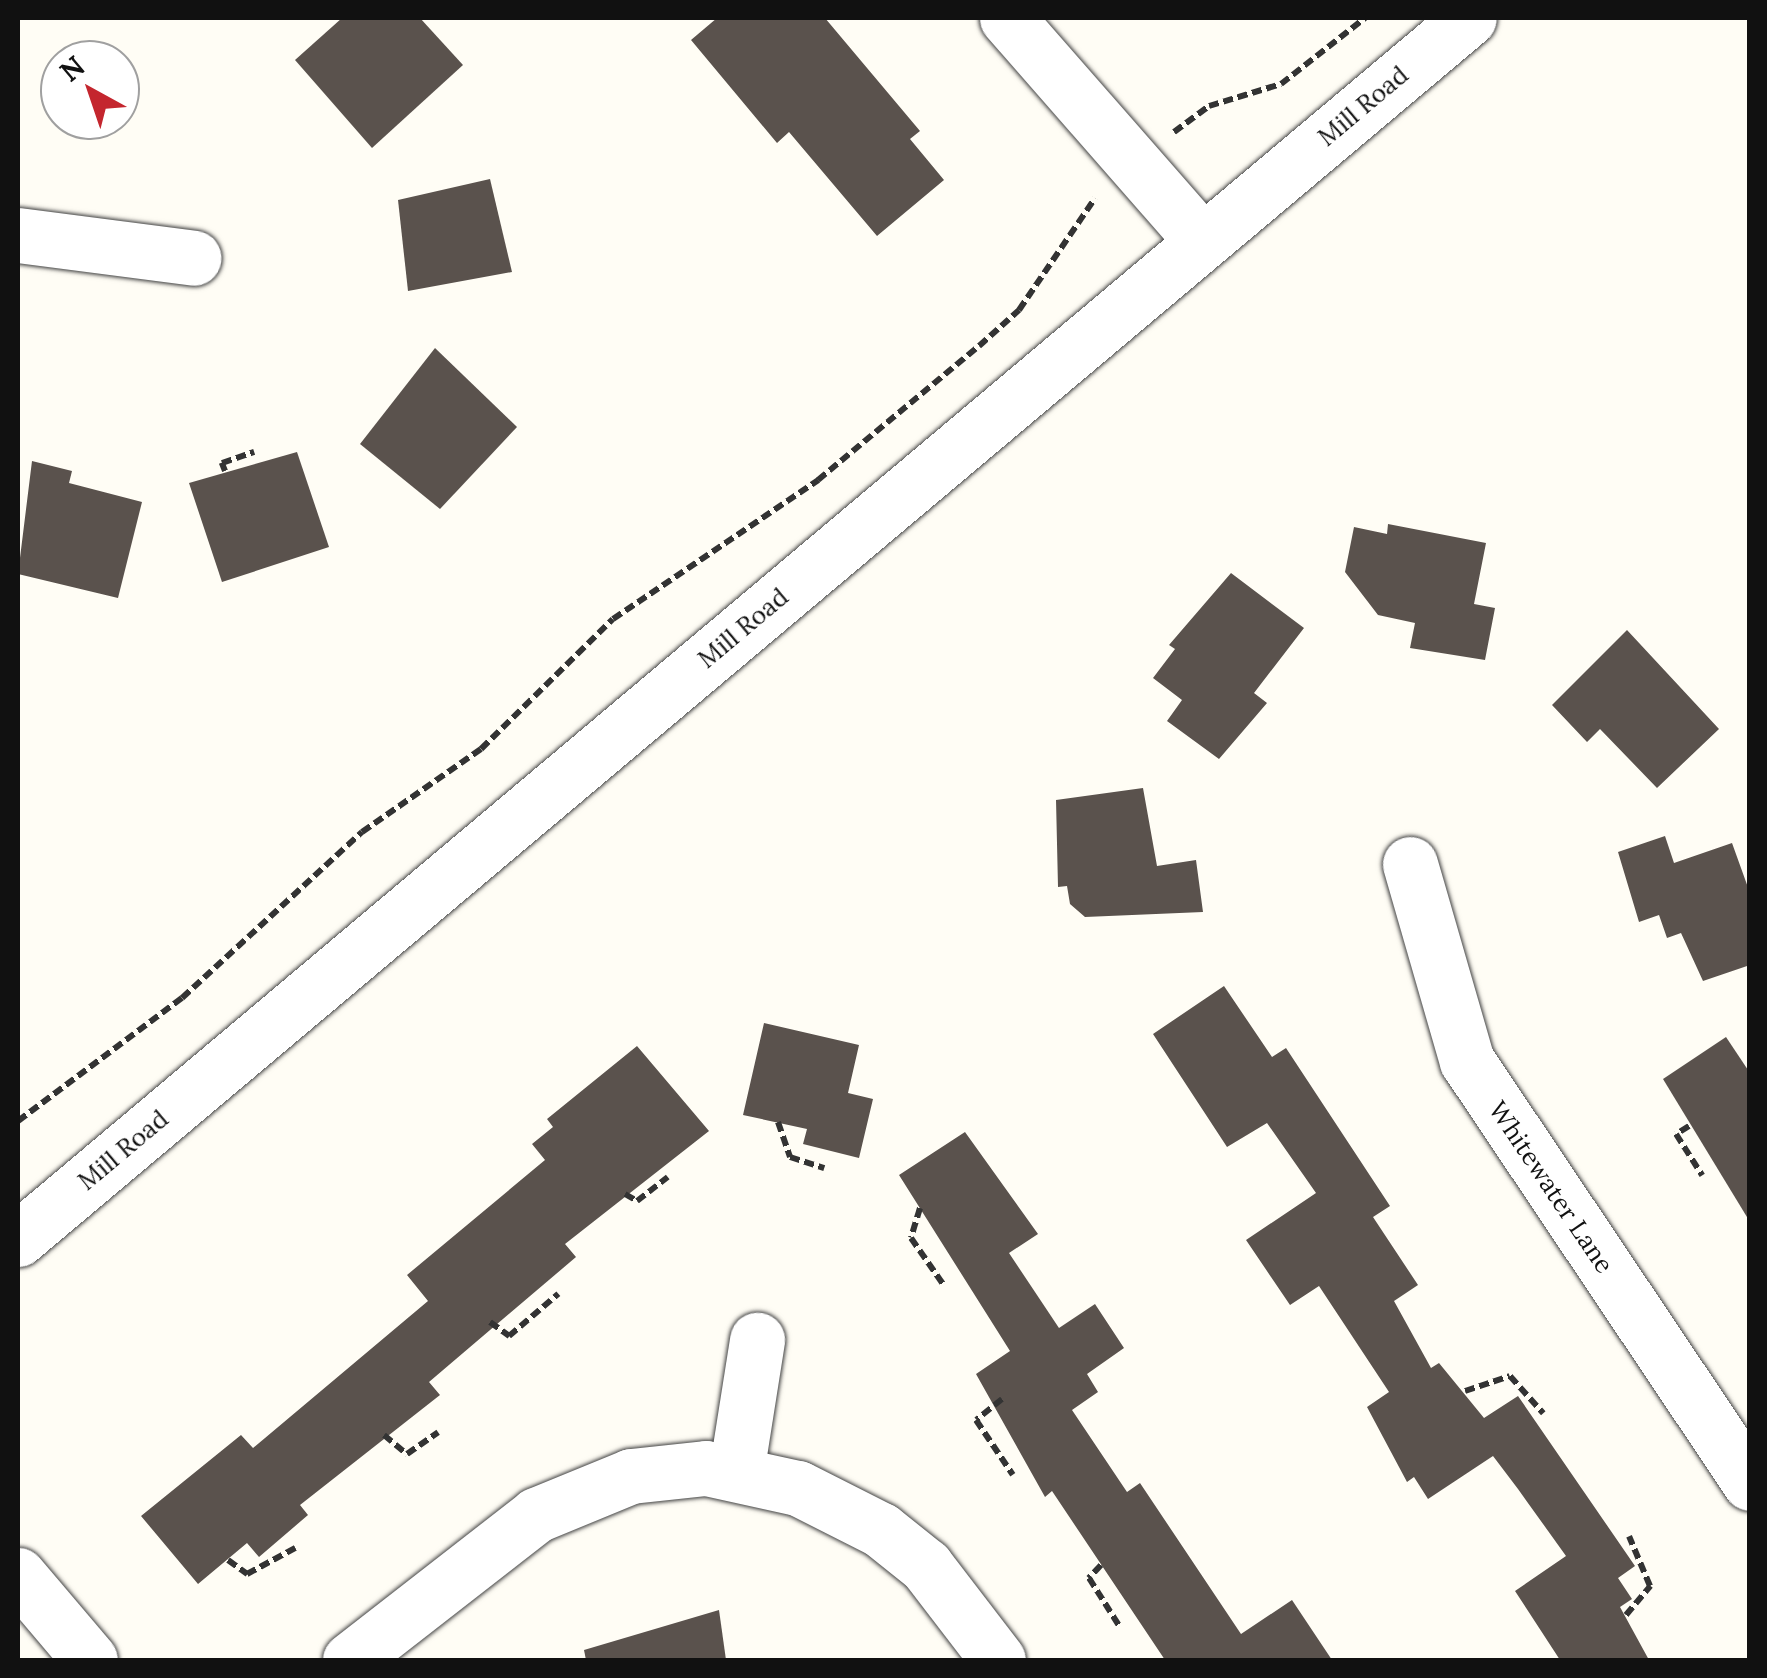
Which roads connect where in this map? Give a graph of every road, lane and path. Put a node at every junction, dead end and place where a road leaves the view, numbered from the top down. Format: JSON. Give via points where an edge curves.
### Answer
{"nodes":[{"id":1,"x":1007,"y":18,"type":"edge"},
{"id":2,"x":1365,"y":18,"type":"edge"},
{"id":3,"x":1468,"y":18,"type":"edge"},
{"id":4,"x":1160,"y":144,"type":"dead end"},
{"id":5,"x":1107,"y":188,"type":"dead end"},
{"id":6,"x":18,"y":235,"type":"edge"},
{"id":7,"x":1202,"y":241,"type":"junction"},
{"id":8,"x":194,"y":258,"type":"dead end"},
{"id":9,"x":254,"y":452,"type":"dead end"},
{"id":10,"x":225,"y":471,"type":"dead end"},
{"id":11,"x":1410,"y":864,"type":"dead end"},
{"id":12,"x":18,"y":1121,"type":"edge"},
{"id":13,"x":778,"y":1122,"type":"dead end"},
{"id":14,"x":1689,"y":1126,"type":"dead end"},
{"id":15,"x":824,"y":1168,"type":"dead end"},
{"id":16,"x":1702,"y":1175,"type":"dead end"},
{"id":17,"x":668,"y":1177,"type":"dead end"},
{"id":18,"x":625,"y":1194,"type":"dead end"},
{"id":19,"x":920,"y":1208,"type":"dead end"},
{"id":20,"x":18,"y":1239,"type":"edge"},
{"id":21,"x":943,"y":1284,"type":"dead end"},
{"id":22,"x":558,"y":1294,"type":"dead end"},
{"id":23,"x":490,"y":1322,"type":"dead end"},
{"id":24,"x":756,"y":1340,"type":"dead end"},
{"id":25,"x":1465,"y":1391,"type":"dead end"},
{"id":26,"x":1002,"y":1400,"type":"dead end"},
{"id":27,"x":1543,"y":1413,"type":"dead end"},
{"id":28,"x":438,"y":1432,"type":"dead end"},
{"id":29,"x":384,"y":1436,"type":"dead end"},
{"id":30,"x":736,"y":1473,"type":"junction"},
{"id":31,"x":1012,"y":1475,"type":"dead end"},
{"id":32,"x":1750,"y":1483,"type":"edge"},
{"id":33,"x":1629,"y":1536,"type":"dead end"},
{"id":34,"x":295,"y":1548,"type":"dead end"},
{"id":35,"x":228,"y":1560,"type":"dead end"},
{"id":36,"x":1100,"y":1565,"type":"dead end"},
{"id":37,"x":18,"y":1575,"type":"edge"},
{"id":38,"x":1626,"y":1615,"type":"dead end"},
{"id":39,"x":1120,"y":1628,"type":"dead end"},
{"id":40,"x":90,"y":1660,"type":"edge"},
{"id":41,"x":350,"y":1660,"type":"edge"},
{"id":42,"x":998,"y":1660,"type":"edge"}],
"edges":[{"from":1,"to":7,"type":"street"},
{"from":2,"to":4,"type":"path","via":[[1281,84],[1209,106]]},
{"from":3,"to":7,"type":"street","name":"Mill Road"},
{"from":5,"to":12,"type":"path","via":[[1086,205],[1019,310],[979,346],[804,491],[612,619],[480,749],[362,832],[182,998]]},
{"from":6,"to":8,"type":"street"},
{"from":7,"to":20,"type":"street","name":"Mill Road"},
{"from":9,"to":10,"type":"path","via":[[222,464]]},
{"from":11,"to":32,"type":"street","name":"Whitewater Lane","via":[[1466,1062]]},
{"from":13,"to":15,"type":"path","via":[[790,1157]]},
{"from":14,"to":16,"type":"path","via":[[1676,1134]]},
{"from":17,"to":18,"type":"path","via":[[637,1201]]},
{"from":19,"to":21,"type":"path","via":[[911,1238]]},
{"from":22,"to":23,"type":"path","via":[[509,1336]]},
{"from":24,"to":30,"type":"street"},
{"from":25,"to":27,"type":"path","via":[[1510,1376]]},
{"from":26,"to":31,"type":"path","via":[[976,1420]]},
{"from":28,"to":29,"type":"path","via":[[408,1454]]},
{"from":30,"to":41,"type":"street","via":[[631,1476],[536,1515]]},
{"from":30,"to":42,"type":"street","via":[[798,1488],[881,1530],[926,1566]]},
{"from":33,"to":38,"type":"path","via":[[1650,1586]]},
{"from":34,"to":35,"type":"path","via":[[247,1574]]},
{"from":36,"to":39,"type":"path","via":[[1089,1578]]},
{"from":37,"to":40,"type":"street"}]}
